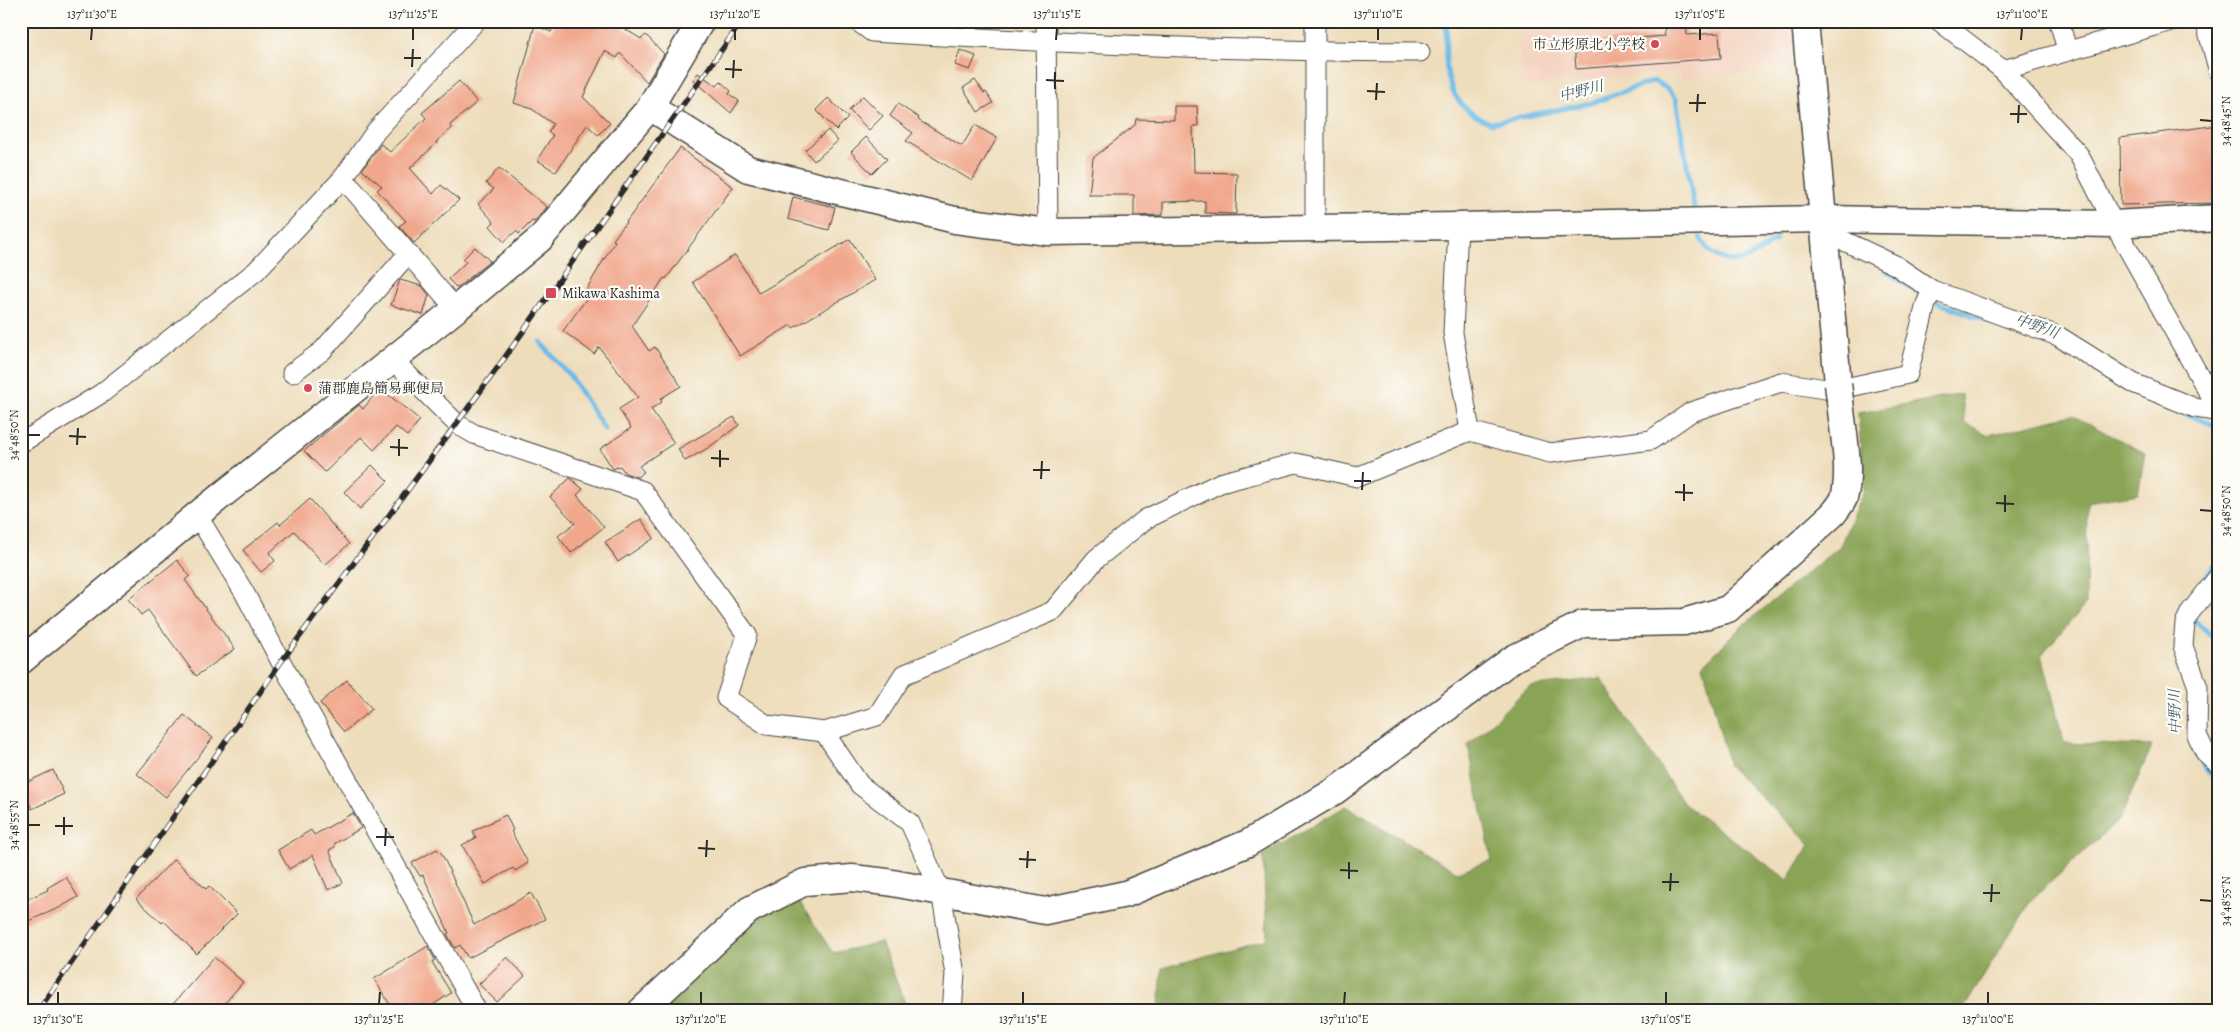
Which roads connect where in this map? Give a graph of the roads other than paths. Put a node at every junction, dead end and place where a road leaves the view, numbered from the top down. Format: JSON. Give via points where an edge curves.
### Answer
{"nodes":[{"id":1,"x":476,"y":21,"type":"edge"},
{"id":2,"x":701,"y":21,"type":"edge"},
{"id":3,"x":857,"y":21,"type":"edge"},
{"id":4,"x":1046,"y":21,"type":"edge"},
{"id":5,"x":1314,"y":21,"type":"edge"},
{"id":6,"x":1804,"y":21,"type":"edge"},
{"id":7,"x":1939,"y":21,"type":"edge"},
{"id":8,"x":2059,"y":21,"type":"edge"},
{"id":9,"x":2172,"y":21,"type":"edge"},
{"id":10,"x":2205,"y":21,"type":"edge"},
{"id":11,"x":1046,"y":43,"type":"junction"},
{"id":12,"x":2067,"y":50,"type":"junction"},
{"id":13,"x":1315,"y":52,"type":"junction"},
{"id":14,"x":1420,"y":52,"type":"dead end"},
{"id":15,"x":2002,"y":70,"type":"junction"},
{"id":16,"x":2219,"y":72,"type":"edge"},
{"id":17,"x":650,"y":107,"type":"junction"},
{"id":18,"x":343,"y":178,"type":"junction"},
{"id":19,"x":2219,"y":218,"type":"edge"},
{"id":20,"x":1822,"y":219,"type":"junction"},
{"id":21,"x":2114,"y":224,"type":"junction"},
{"id":22,"x":1458,"y":226,"type":"junction"},
{"id":23,"x":1315,"y":228,"type":"junction"},
{"id":24,"x":1048,"y":232,"type":"junction"},
{"id":25,"x":408,"y":254,"type":"junction"},
{"id":26,"x":1930,"y":295,"type":"junction"},
{"id":27,"x":456,"y":309,"type":"junction"},
{"id":28,"x":392,"y":359,"type":"junction"},
{"id":29,"x":292,"y":373,"type":"dead end"},
{"id":30,"x":2219,"y":411,"type":"edge"},
{"id":31,"x":1470,"y":430,"type":"junction"},
{"id":32,"x":21,"y":443,"type":"edge"},
{"id":33,"x":197,"y":515,"type":"junction"},
{"id":34,"x":2219,"y":576,"type":"edge"},
{"id":35,"x":21,"y":661,"type":"edge"},
{"id":36,"x":824,"y":732,"type":"junction"},
{"id":37,"x":2219,"y":766,"type":"edge"},
{"id":38,"x":941,"y":892,"type":"junction"},
{"id":39,"x":478,"y":1011,"type":"edge"},
{"id":40,"x":641,"y":1011,"type":"edge"},
{"id":41,"x":952,"y":1011,"type":"edge"}],
"edges":[{"from":1,"to":18,"type":"street","via":[[376,131]]},
{"from":2,"to":17,"type":"street"},
{"from":3,"to":11,"type":"street","via":[[872,32]]},
{"from":4,"to":11,"type":"street"},
{"from":5,"to":13,"type":"street"},
{"from":6,"to":20,"type":"street"},
{"from":7,"to":15,"type":"street"},
{"from":8,"to":12,"type":"street"},
{"from":9,"to":12,"type":"street"},
{"from":10,"to":16,"type":"street"},
{"from":11,"to":13,"type":"street"},
{"from":11,"to":24,"type":"street"},
{"from":12,"to":15,"type":"street"},
{"from":13,"to":14,"type":"street"},
{"from":13,"to":23,"type":"street"},
{"from":15,"to":21,"type":"street","via":[[2078,155]]},
{"from":17,"to":24,"type":"street","via":[[748,169],[955,220]]},
{"from":17,"to":27,"type":"street","via":[[540,238]]},
{"from":18,"to":25,"type":"street"},
{"from":18,"to":32,"type":"street","via":[[256,271],[102,392]]},
{"from":19,"to":21,"type":"street"},
{"from":20,"to":21,"type":"street"},
{"from":20,"to":22,"type":"street"},
{"from":20,"to":26,"type":"street","via":[[1840,239],[1895,265]]},
{"from":20,"to":38,"type":"street","via":[[1847,470],[1844,500],[1833,514],[1728,609],[1684,622],[1583,624],[1514,658],[1335,790],[1248,843],[1126,894],[1045,911]]},
{"from":21,"to":30,"type":"street"},
{"from":22,"to":23,"type":"street"},
{"from":22,"to":31,"type":"street","via":[[1453,333]]},
{"from":23,"to":24,"type":"street"},
{"from":25,"to":27,"type":"street"},
{"from":25,"to":29,"type":"street","via":[[322,351]]},
{"from":26,"to":30,"type":"street","via":[[2058,336],[2133,383],[2195,408]]},
{"from":26,"to":31,"type":"street","via":[[1908,374],[1825,389],[1781,382],[1691,412],[1651,440],[1550,454]]},
{"from":27,"to":28,"type":"street"},
{"from":28,"to":33,"type":"street"},
{"from":28,"to":36,"type":"street","via":[[456,424],[474,434],[643,492],[747,635],[726,698],[766,725]]},
{"from":31,"to":36,"type":"street","via":[[1357,477],[1296,463],[1220,483],[1146,519],[1096,559],[1053,611],[903,676],[877,716]]},
{"from":33,"to":35,"type":"street"},
{"from":33,"to":39,"type":"street","via":[[244,592]]},
{"from":34,"to":37,"type":"street","via":[[2188,617],[2183,646],[2198,687],[2198,735],[2205,752]]},
{"from":36,"to":38,"type":"street","via":[[860,785],[910,823]]},
{"from":38,"to":40,"type":"street","via":[[852,878],[805,882],[749,910]]},
{"from":38,"to":41,"type":"street","via":[[955,974]]}]}
